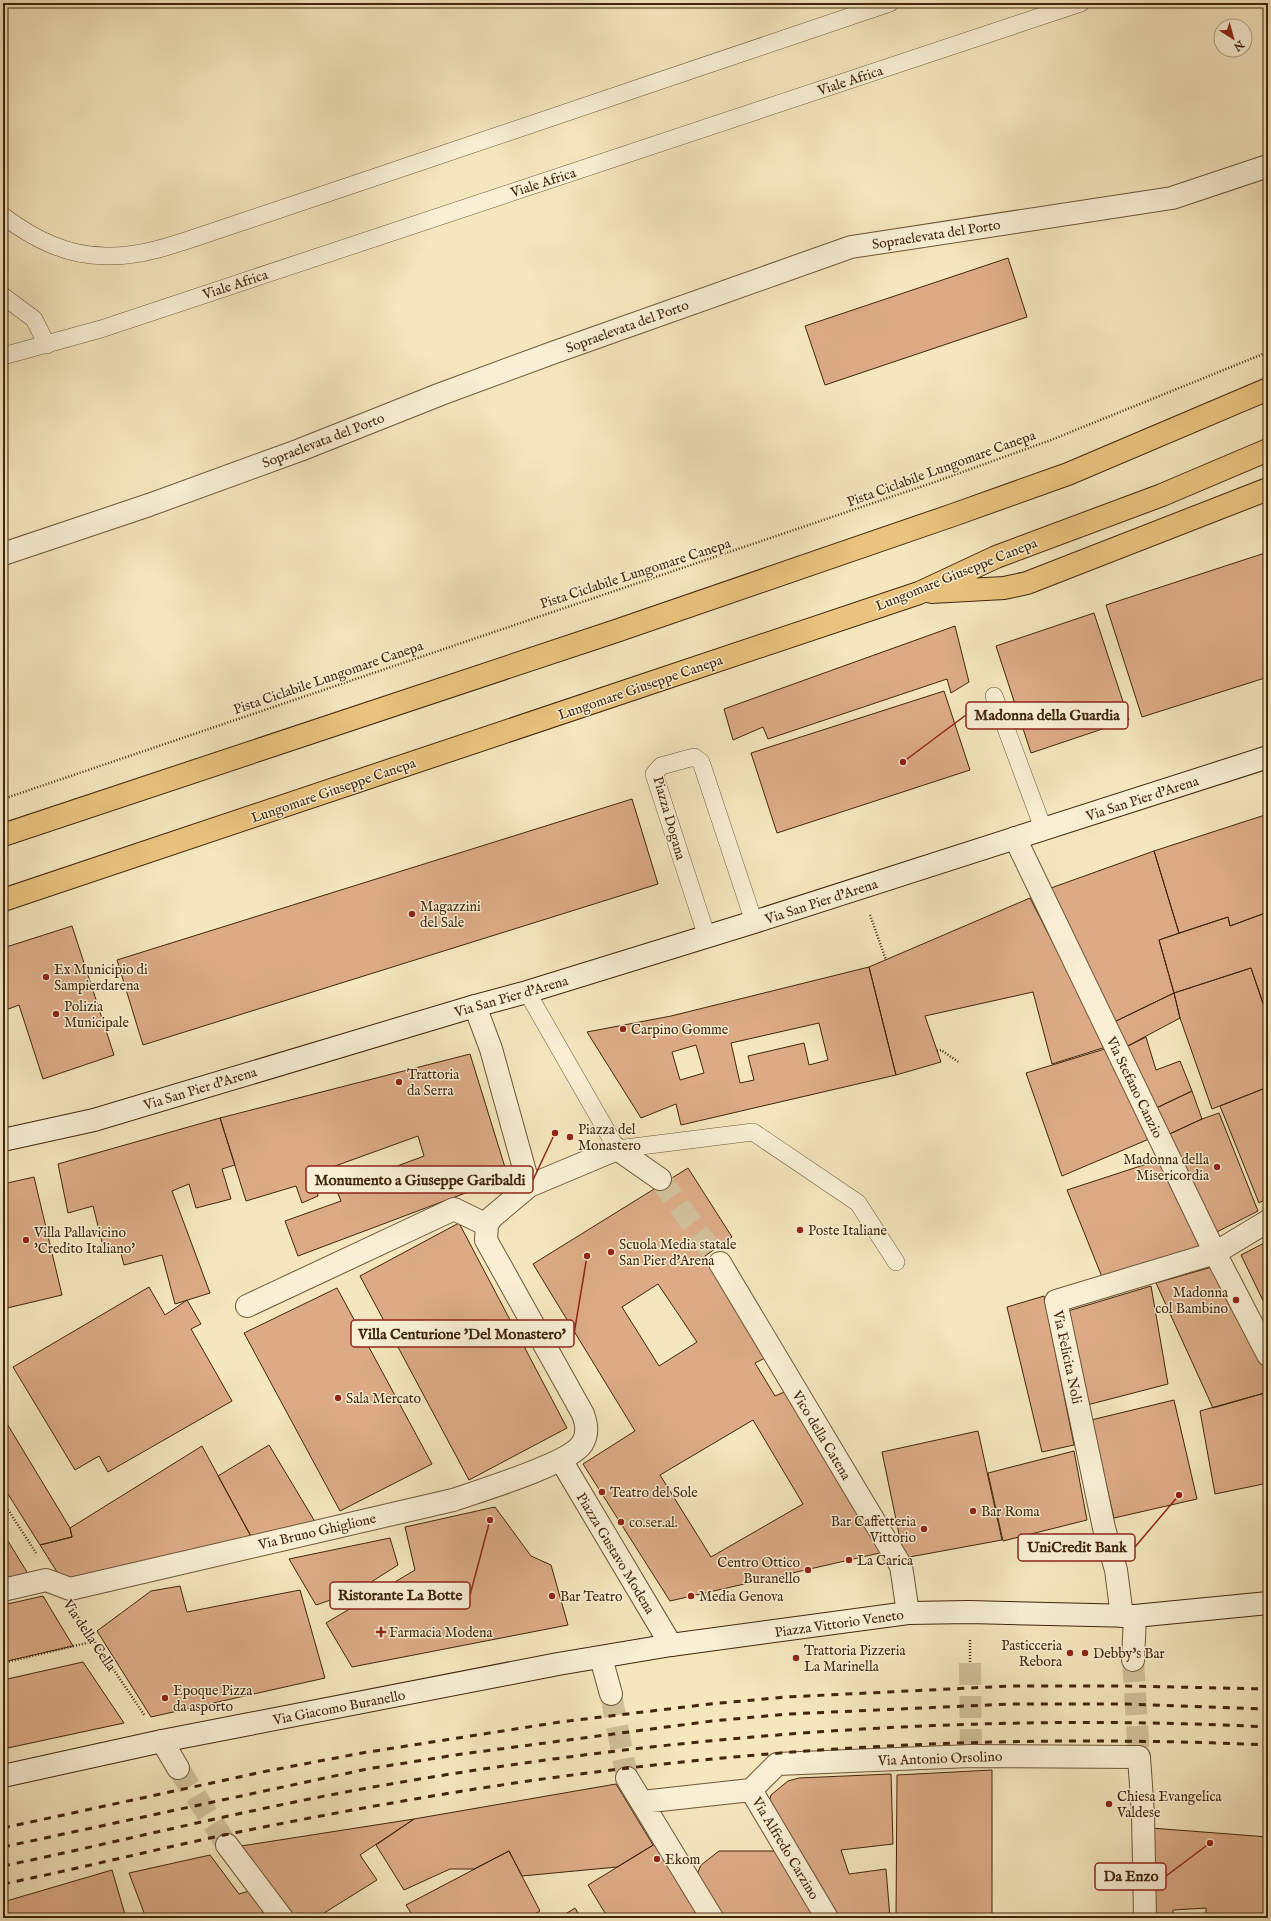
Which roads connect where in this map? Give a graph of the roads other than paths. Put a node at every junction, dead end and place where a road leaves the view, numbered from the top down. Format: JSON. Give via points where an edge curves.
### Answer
{"nodes":[{"id":1,"x":890,"y":3,"type":"edge"},
{"id":2,"x":1081,"y":3,"type":"edge"},
{"id":3,"x":1268,"y":166,"type":"edge"},
{"id":4,"x":3,"y":216,"type":"edge"},
{"id":5,"x":3,"y":296,"type":"edge"},
{"id":6,"x":47,"y":344,"type":"junction"},
{"id":7,"x":3,"y":356,"type":"edge"},
{"id":8,"x":1268,"y":389,"type":"edge"},
{"id":9,"x":1268,"y":450,"type":"edge"},
{"id":10,"x":1268,"y":489,"type":"edge"},
{"id":11,"x":3,"y":554,"type":"edge"},
{"id":12,"x":919,"y":593,"type":"junction"},
{"id":13,"x":994,"y":696,"type":"dead end"},
{"id":14,"x":1268,"y":757,"type":"edge"},
{"id":15,"x":3,"y":835,"type":"edge"},
{"id":16,"x":1015,"y":838,"type":"junction"},
{"id":17,"x":3,"y":900,"type":"edge"},
{"id":18,"x":754,"y":922,"type":"junction"},
{"id":19,"x":707,"y":937,"type":"junction"},
{"id":20,"x":528,"y":992,"type":"junction"},
{"id":21,"x":475,"y":1006,"type":"junction"},
{"id":22,"x":3,"y":1140,"type":"edge"},
{"id":23,"x":617,"y":1149,"type":"junction"},
{"id":24,"x":660,"y":1179,"type":"tunnel mouth"},
{"id":25,"x":529,"y":1186,"type":"junction"},
{"id":26,"x":1268,"y":1222,"type":"edge"},
{"id":27,"x":487,"y":1224,"type":"junction"},
{"id":28,"x":1215,"y":1253,"type":"junction"},
{"id":29,"x":896,"y":1262,"type":"dead end"},
{"id":30,"x":720,"y":1263,"type":"tunnel mouth"},
{"id":31,"x":247,"y":1306,"type":"dead end"},
{"id":32,"x":1268,"y":1355,"type":"edge"},
{"id":33,"x":561,"y":1460,"type":"junction"},
{"id":34,"x":3,"y":1590,"type":"edge"},
{"id":35,"x":1268,"y":1603,"type":"edge"},
{"id":36,"x":908,"y":1613,"type":"junction"},
{"id":37,"x":1129,"y":1616,"type":"junction"},
{"id":38,"x":671,"y":1645,"type":"junction"},
{"id":39,"x":601,"y":1658,"type":"junction"},
{"id":40,"x":1133,"y":1660,"type":"tunnel mouth"},
{"id":41,"x":558,"y":1664,"type":"joint"},
{"id":42,"x":611,"y":1694,"type":"tunnel mouth"},
{"id":43,"x":162,"y":1741,"type":"junction"},
{"id":44,"x":178,"y":1768,"type":"tunnel mouth"},
{"id":45,"x":3,"y":1776,"type":"edge"},
{"id":46,"x":627,"y":1778,"type":"tunnel mouth"},
{"id":47,"x":751,"y":1790,"type":"junction"},
{"id":48,"x":642,"y":1802,"type":"junction"},
{"id":49,"x":227,"y":1845,"type":"tunnel mouth"},
{"id":50,"x":282,"y":1918,"type":"edge"},
{"id":51,"x":712,"y":1918,"type":"edge"},
{"id":52,"x":827,"y":1918,"type":"edge"},
{"id":53,"x":1145,"y":1918,"type":"edge"}],
"edges":[{"from":1,"to":4,"type":"lane","via":[[294,205],[184,241],[141,252],[108,256],[80,254],[52,246]]},
{"from":2,"to":6,"type":"lane","name":"Viale Africa","via":[[108,327]]},
{"from":3,"to":11,"type":"street","name":"Sopraelevata del Porto","via":[[1172,198],[851,246],[541,357],[149,505]]},
{"from":5,"to":6,"type":"lane","via":[[34,318]]},
{"from":6,"to":7,"type":"lane","name":"Viale Africa"},
{"from":8,"to":15,"type":"highway","via":[[1068,474],[952,515],[609,634]]},
{"from":9,"to":12,"type":"highway","name":"Lungomare Giuseppe Canepa","via":[[1162,495],[996,557]]},
{"from":10,"to":12,"type":"highway","via":[[1027,583],[1004,588]]},
{"from":12,"to":17,"type":"highway","name":"Lungomare Giuseppe Canepa"},
{"from":13,"to":16,"type":"lane","name":"Via San Pier d'Arena","via":[[1043,828]]},
{"from":14,"to":16,"type":"street","name":"Via San Pier d'Arena"},
{"from":16,"to":18,"type":"street","name":"Via San Pier d'Arena"},
{"from":16,"to":28,"type":"street","name":"Via Stefano Canzio"},
{"from":18,"to":19,"type":"street","name":"Via San Pier d'Arena"},
{"from":18,"to":19,"type":"lane","name":"Piazza Dogana","via":[[701,762],[694,757],[660,766],[654,774]]},
{"from":19,"to":20,"type":"street","name":"Via San Pier d'Arena"},
{"from":20,"to":21,"type":"street","name":"Via San Pier d'Arena"},
{"from":20,"to":23,"type":"lane"},
{"from":21,"to":22,"type":"street","name":"Via San Pier d'Arena","via":[[94,1120]]},
{"from":21,"to":25,"type":"street","via":[[491,1049]]},
{"from":23,"to":24,"type":"street"},
{"from":23,"to":25,"type":"street"},
{"from":23,"to":29,"type":"lane","via":[[753,1132],[858,1203]]},
{"from":25,"to":27,"type":"street"},
{"from":26,"to":28,"type":"street"},
{"from":27,"to":31,"type":"street","via":[[454,1209]]},
{"from":27,"to":33,"type":"street","name":"Via Bruno Ghiglione","via":[[486,1240],[586,1423],[587,1430],[581,1444]]},
{"from":28,"to":32,"type":"street","name":"Via Stefano Canzio"},
{"from":28,"to":37,"type":"street","name":"Via Felicita Noli","via":[[1056,1301],[1104,1528]]},
{"from":30,"to":36,"type":"street","name":"Vico della Catena","via":[[901,1566]]},
{"from":33,"to":34,"type":"street","name":"Via Bruno Ghiglione","via":[[453,1500],[62,1585],[46,1580]]},
{"from":33,"to":38,"type":"street","name":"Piazza Gustavo Modena"},
{"from":35,"to":37,"type":"street","name":"Piazza Vittorio Veneto"},
{"from":36,"to":37,"type":"street","name":"Piazza Vittorio Veneto"},
{"from":36,"to":38,"type":"street","name":"Piazza Vittorio Veneto"},
{"from":37,"to":40,"type":"street"},
{"from":38,"to":39,"type":"street","name":"Piazza Vittorio Veneto"},
{"from":39,"to":41,"type":"street","name":"Piazza Vittorio Veneto"},
{"from":39,"to":42,"type":"street"},
{"from":41,"to":43,"type":"street","name":"Via Giacomo Buranello"},
{"from":43,"to":44,"type":"street"},
{"from":43,"to":45,"type":"street","name":"Via Giacomo Buranello"},
{"from":46,"to":48,"type":"street"},
{"from":47,"to":48,"type":"street","name":"Via Alfredo Carzino"},
{"from":47,"to":52,"type":"street","name":"Via Alfredo Carzino"},
{"from":47,"to":53,"type":"street","name":"Via Antonio Orsolino","via":[[777,1764],[971,1756],[1139,1757]]},
{"from":48,"to":51,"type":"street"},
{"from":49,"to":50,"type":"street"}]}
